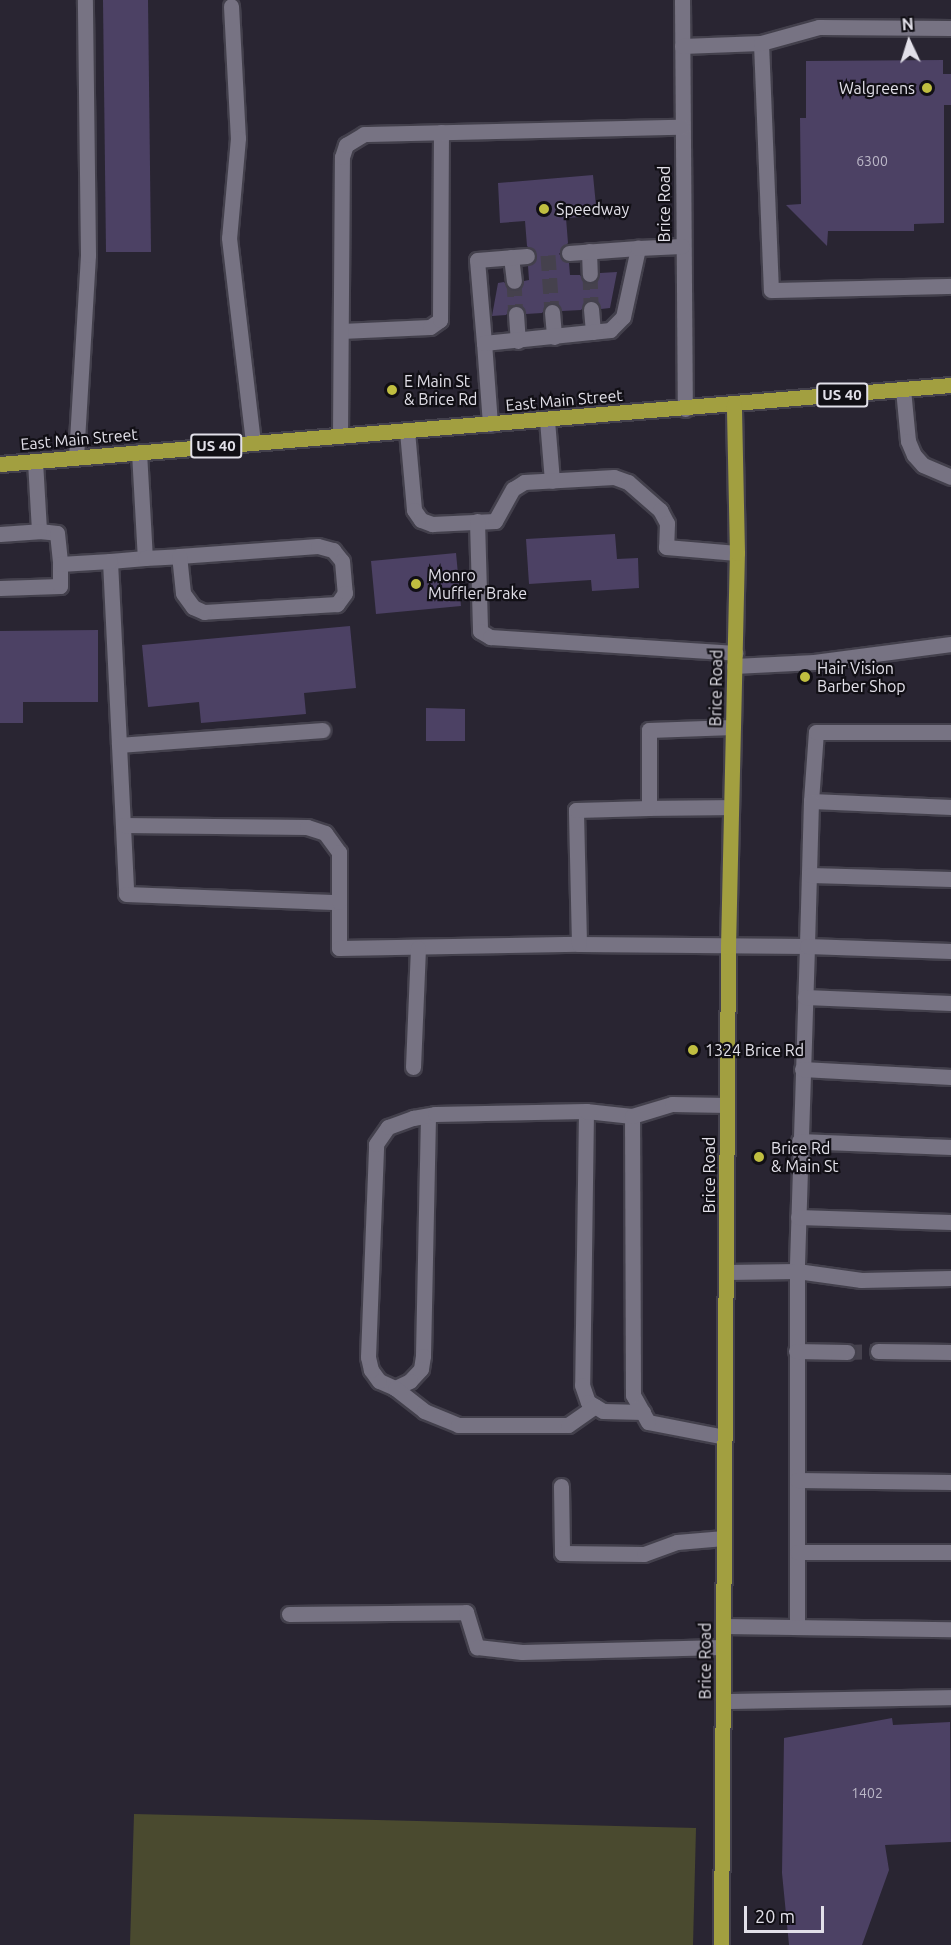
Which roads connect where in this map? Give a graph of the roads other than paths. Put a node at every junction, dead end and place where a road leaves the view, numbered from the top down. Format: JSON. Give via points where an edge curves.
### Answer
{"nodes":[{"id":1,"x":85,"y":0,"type":"edge"},
{"id":2,"x":682,"y":0,"type":"edge"},
{"id":3,"x":231,"y":6,"type":"dead end"},
{"id":4,"x":951,"y":28,"type":"edge"},
{"id":5,"x":761,"y":43,"type":"junction"},
{"id":6,"x":682,"y":46,"type":"junction"},
{"id":7,"x":682,"y":127,"type":"junction"},
{"id":8,"x":441,"y":132,"type":"junction"},
{"id":9,"x":682,"y":246,"type":"junction"},
{"id":10,"x":638,"y":248,"type":"junction"},
{"id":11,"x":589,"y":251,"type":"junction"},
{"id":12,"x":569,"y":253,"type":"dead end"},
{"id":13,"x":527,"y":256,"type":"dead end"},
{"id":14,"x":511,"y":257,"type":"junction"},
{"id":15,"x":590,"y":274,"type":"tunnel mouth"},
{"id":16,"x":514,"y":282,"type":"tunnel mouth"},
{"id":17,"x":951,"y":286,"type":"edge"},
{"id":18,"x":591,"y":309,"type":"tunnel mouth"},
{"id":19,"x":552,"y":312,"type":"tunnel mouth"},
{"id":20,"x":516,"y":314,"type":"tunnel mouth"},
{"id":21,"x":341,"y":331,"type":"junction"},
{"id":22,"x":593,"y":332,"type":"junction"},
{"id":23,"x":554,"y":337,"type":"junction"},
{"id":24,"x":518,"y":341,"type":"junction"},
{"id":25,"x":484,"y":343,"type":"junction"},
{"id":26,"x":951,"y":385,"type":"edge"},
{"id":27,"x":903,"y":389,"type":"junction"},
{"id":28,"x":734,"y":405,"type":"junction"},
{"id":29,"x":685,"y":409,"type":"junction"},
{"id":30,"x":547,"y":420,"type":"junction"},
{"id":31,"x":490,"y":424,"type":"junction"},
{"id":32,"x":407,"y":431,"type":"junction"},
{"id":33,"x":340,"y":436,"type":"junction"},
{"id":34,"x":253,"y":443,"type":"junction"},
{"id":35,"x":139,"y":452,"type":"junction"},
{"id":36,"x":76,"y":457,"type":"junction"},
{"id":37,"x":35,"y":461,"type":"junction"},
{"id":38,"x":0,"y":464,"type":"edge"},
{"id":39,"x":951,"y":477,"type":"edge"},
{"id":40,"x":552,"y":481,"type":"junction"},
{"id":41,"x":477,"y":521,"type":"junction"},
{"id":42,"x":39,"y":531,"type":"junction"},
{"id":43,"x":0,"y":534,"type":"edge"},
{"id":44,"x":737,"y":553,"type":"junction"},
{"id":45,"x":179,"y":556,"type":"junction"},
{"id":46,"x":146,"y":558,"type":"junction"},
{"id":47,"x":110,"y":561,"type":"junction"},
{"id":48,"x":60,"y":564,"type":"junction"},
{"id":49,"x":0,"y":588,"type":"edge"},
{"id":50,"x":951,"y":644,"type":"edge"},
{"id":51,"x":734,"y":660,"type":"junction"},
{"id":52,"x":733,"y":727,"type":"junction"},
{"id":53,"x":322,"y":730,"type":"dead end"},
{"id":54,"x":951,"y":732,"type":"edge"},
{"id":55,"x":119,"y":745,"type":"junction"},
{"id":56,"x":811,"y":801,"type":"junction"},
{"id":57,"x":731,"y":807,"type":"junction"},
{"id":58,"x":951,"y":807,"type":"edge"},
{"id":59,"x":650,"y":808,"type":"junction"},
{"id":60,"x":123,"y":825,"type":"junction"},
{"id":61,"x":810,"y":875,"type":"junction"},
{"id":62,"x":951,"y":879,"type":"edge"},
{"id":63,"x":339,"y":902,"type":"junction"},
{"id":64,"x":579,"y":944,"type":"junction"},
{"id":65,"x":728,"y":946,"type":"junction"},
{"id":66,"x":807,"y":946,"type":"junction"},
{"id":67,"x":418,"y":948,"type":"junction"},
{"id":68,"x":951,"y":951,"type":"edge"},
{"id":69,"x":805,"y":997,"type":"junction"},
{"id":70,"x":951,"y":1003,"type":"edge"},
{"id":71,"x":413,"y":1067,"type":"dead end"},
{"id":72,"x":802,"y":1069,"type":"junction"},
{"id":73,"x":951,"y":1077,"type":"edge"},
{"id":74,"x":727,"y":1105,"type":"junction"},
{"id":75,"x":586,"y":1111,"type":"junction"},
{"id":76,"x":428,"y":1116,"type":"junction"},
{"id":77,"x":632,"y":1116,"type":"junction"},
{"id":78,"x":799,"y":1141,"type":"junction"},
{"id":79,"x":951,"y":1148,"type":"edge"},
{"id":80,"x":798,"y":1217,"type":"junction"},
{"id":81,"x":951,"y":1222,"type":"edge"},
{"id":82,"x":797,"y":1271,"type":"junction"},
{"id":83,"x":726,"y":1272,"type":"junction"},
{"id":84,"x":951,"y":1278,"type":"edge"},
{"id":85,"x":796,"y":1351,"type":"junction"},
{"id":86,"x":878,"y":1351,"type":"tunnel mouth"},
{"id":87,"x":847,"y":1352,"type":"tunnel mouth"},
{"id":88,"x":951,"y":1352,"type":"edge"},
{"id":89,"x":395,"y":1388,"type":"junction"},
{"id":90,"x":595,"y":1406,"type":"junction"},
{"id":91,"x":643,"y":1412,"type":"junction"},
{"id":92,"x":725,"y":1437,"type":"junction"},
{"id":93,"x":797,"y":1480,"type":"junction"},
{"id":94,"x":951,"y":1482,"type":"edge"},
{"id":95,"x":561,"y":1486,"type":"dead end"},
{"id":96,"x":724,"y":1538,"type":"junction"},
{"id":97,"x":797,"y":1552,"type":"junction"},
{"id":98,"x":951,"y":1552,"type":"edge"},
{"id":99,"x":290,"y":1614,"type":"dead end"},
{"id":100,"x":724,"y":1626,"type":"junction"},
{"id":101,"x":797,"y":1627,"type":"junction"},
{"id":102,"x":951,"y":1629,"type":"edge"},
{"id":103,"x":723,"y":1647,"type":"junction"},
{"id":104,"x":951,"y":1697,"type":"edge"},
{"id":105,"x":723,"y":1701,"type":"junction"},
{"id":106,"x":721,"y":1945,"type":"edge"}],
"edges":[{"from":1,"to":36,"type":"street","via":[[88,255]]},
{"from":2,"to":6,"type":"street","name":"Brice Road"},
{"from":3,"to":34,"type":"street","via":[[238,138],[229,238]]},
{"from":4,"to":5,"type":"street","via":[[819,27]]},
{"from":5,"to":6,"type":"street"},
{"from":5,"to":17,"type":"street","via":[[771,290]]},
{"from":6,"to":7,"type":"street","name":"Brice Road"},
{"from":7,"to":8,"type":"street"},
{"from":7,"to":9,"type":"street","name":"Brice Road"},
{"from":8,"to":21,"type":"street","via":[[364,134],[346,145],[342,158]]},
{"from":8,"to":21,"type":"street","via":[[440,320],[430,327]]},
{"from":9,"to":10,"type":"street"},
{"from":9,"to":29,"type":"street","name":"Brice Road"},
{"from":10,"to":11,"type":"street"},
{"from":10,"to":22,"type":"street","via":[[623,317],[610,330]]},
{"from":11,"to":12,"type":"street"},
{"from":11,"to":15,"type":"street"},
{"from":13,"to":14,"type":"street"},
{"from":14,"to":16,"type":"street"},
{"from":14,"to":25,"type":"street","via":[[477,260]]},
{"from":18,"to":22,"type":"street"},
{"from":19,"to":23,"type":"street"},
{"from":20,"to":24,"type":"street"},
{"from":21,"to":33,"type":"street"},
{"from":22,"to":23,"type":"street"},
{"from":23,"to":24,"type":"street"},
{"from":24,"to":25,"type":"street"},
{"from":25,"to":31,"type":"street"},
{"from":26,"to":27,"type":"main road","name":"East Main Street","number":"US 40"},
{"from":27,"to":28,"type":"main road","name":"East Main Street","number":"US 40"},
{"from":27,"to":39,"type":"street","via":[[908,441],[914,455],[923,465]]},
{"from":28,"to":29,"type":"main road","name":"East Main Street","number":"US 40"},
{"from":28,"to":44,"type":"main road","name":"Brice Road"},
{"from":29,"to":30,"type":"main road","name":"East Main Street","number":"US 40"},
{"from":30,"to":31,"type":"main road","name":"East Main Street","number":"US 40"},
{"from":30,"to":40,"type":"street"},
{"from":31,"to":32,"type":"main road","name":"East Main Street","number":"US 40"},
{"from":32,"to":33,"type":"main road","name":"East Main Street","number":"US 40"},
{"from":32,"to":41,"type":"street","via":[[414,510],[421,520],[432,524]]},
{"from":33,"to":34,"type":"main road","name":"East Main Street","number":"US 40"},
{"from":34,"to":35,"type":"main road","name":"East Main Street","number":"US 40"},
{"from":35,"to":36,"type":"main road","name":"East Main Street","number":"US 40"},
{"from":35,"to":46,"type":"street"},
{"from":36,"to":37,"type":"main road","name":"East Main Street","number":"US 40"},
{"from":37,"to":38,"type":"main road","name":"East Main Street","number":"US 40"},
{"from":37,"to":42,"type":"street"},
{"from":40,"to":41,"type":"street","via":[[524,482],[513,489],[495,521]]},
{"from":40,"to":44,"type":"street","via":[[614,477],[628,482],[660,510],[667,523],[666,547]]},
{"from":41,"to":51,"type":"street","via":[[480,631],[490,637]]},
{"from":42,"to":43,"type":"street"},
{"from":42,"to":48,"type":"street","via":[[57,533]]},
{"from":44,"to":51,"type":"main road","name":"Brice Road"},
{"from":45,"to":45,"type":"street","via":[[318,546],[333,550],[342,561],[345,593],[337,604],[204,612],[193,607],[183,593]]},
{"from":45,"to":46,"type":"street"},
{"from":46,"to":47,"type":"street"},
{"from":47,"to":48,"type":"street"},
{"from":47,"to":55,"type":"street"},
{"from":48,"to":49,"type":"street","via":[[60,586]]},
{"from":50,"to":51,"type":"street","via":[[814,662]]},
{"from":51,"to":52,"type":"main road","name":"Brice Road"},
{"from":52,"to":57,"type":"main road","name":"Brice Road"},
{"from":52,"to":59,"type":"street","via":[[649,730]]},
{"from":53,"to":55,"type":"street"},
{"from":54,"to":56,"type":"street","via":[[816,732]]},
{"from":55,"to":60,"type":"street"},
{"from":56,"to":58,"type":"street"},
{"from":56,"to":61,"type":"street"},
{"from":57,"to":59,"type":"street"},
{"from":57,"to":65,"type":"main road","name":"Brice Road"},
{"from":59,"to":64,"type":"street","via":[[576,810]]},
{"from":60,"to":63,"type":"street","via":[[307,827],[325,833],[339,852]]},
{"from":60,"to":63,"type":"street","via":[[126,894]]},
{"from":61,"to":62,"type":"street"},
{"from":61,"to":66,"type":"street"},
{"from":63,"to":67,"type":"street","via":[[339,948]]},
{"from":64,"to":65,"type":"street"},
{"from":64,"to":67,"type":"street"},
{"from":65,"to":66,"type":"street"},
{"from":65,"to":74,"type":"main road","name":"Brice Road"},
{"from":66,"to":68,"type":"street"},
{"from":66,"to":69,"type":"street"},
{"from":67,"to":71,"type":"street"},
{"from":69,"to":70,"type":"street"},
{"from":69,"to":72,"type":"street"},
{"from":72,"to":73,"type":"street"},
{"from":72,"to":78,"type":"street"},
{"from":74,"to":77,"type":"street","via":[[672,1104]]},
{"from":74,"to":83,"type":"main road","name":"Brice Road"},
{"from":75,"to":76,"type":"street"},
{"from":75,"to":77,"type":"street"},
{"from":75,"to":90,"type":"street","via":[[582,1385],[588,1402]]},
{"from":76,"to":89,"type":"street","via":[[423,1356],[421,1369],[410,1381]]},
{"from":76,"to":89,"type":"street","via":[[388,1127],[376,1144],[368,1356],[379,1381]]},
{"from":77,"to":91,"type":"street","via":[[633,1395]]},
{"from":78,"to":79,"type":"street"},
{"from":78,"to":80,"type":"street"},
{"from":80,"to":81,"type":"street"},
{"from":80,"to":82,"type":"street"},
{"from":82,"to":83,"type":"street"},
{"from":82,"to":84,"type":"street","via":[[861,1280]]},
{"from":82,"to":85,"type":"street"},
{"from":83,"to":92,"type":"main road","name":"Brice Road"},
{"from":85,"to":87,"type":"street"},
{"from":85,"to":93,"type":"street"},
{"from":86,"to":88,"type":"street"},
{"from":89,"to":90,"type":"street","via":[[424,1411],[458,1425],[568,1425]]},
{"from":90,"to":91,"type":"street","via":[[603,1411]]},
{"from":91,"to":92,"type":"street","via":[[648,1422]]},
{"from":92,"to":96,"type":"main road","name":"Brice Road"},
{"from":93,"to":94,"type":"street"},
{"from":93,"to":97,"type":"street"},
{"from":95,"to":96,"type":"street","via":[[562,1553],[644,1554],[677,1542]]},
{"from":96,"to":100,"type":"main road","name":"Brice Road"},
{"from":97,"to":98,"type":"street"},
{"from":97,"to":101,"type":"street"},
{"from":99,"to":103,"type":"street","via":[[466,1612],[477,1647],[522,1652]]},
{"from":100,"to":101,"type":"street"},
{"from":100,"to":103,"type":"main road","name":"Brice Road"},
{"from":101,"to":102,"type":"street"},
{"from":103,"to":105,"type":"main road","name":"Brice Road"},
{"from":104,"to":105,"type":"street"},
{"from":105,"to":106,"type":"main road","name":"Brice Road"}]}
